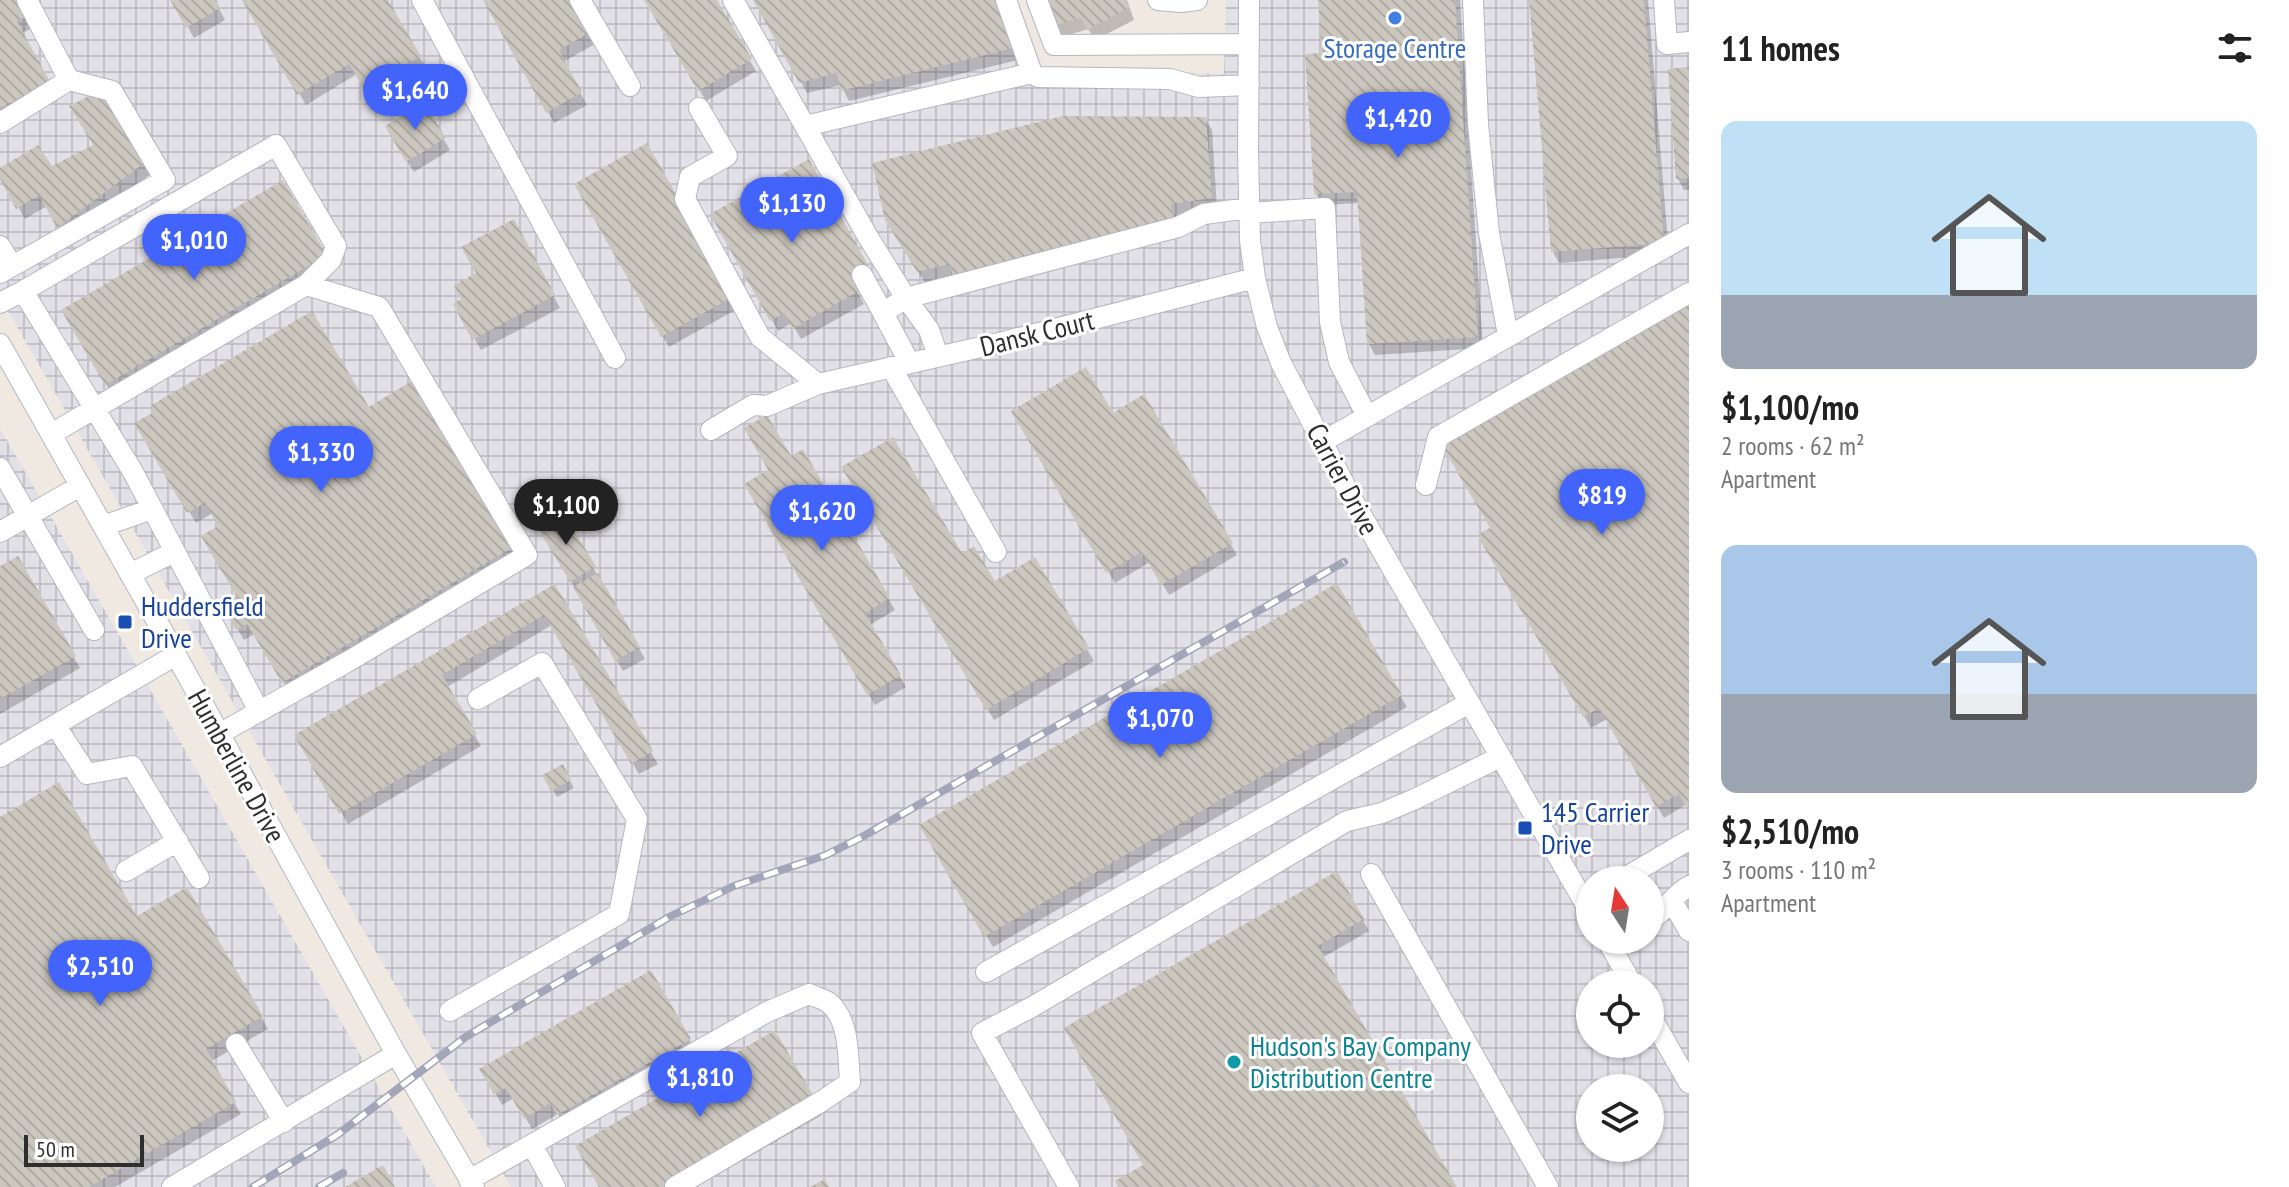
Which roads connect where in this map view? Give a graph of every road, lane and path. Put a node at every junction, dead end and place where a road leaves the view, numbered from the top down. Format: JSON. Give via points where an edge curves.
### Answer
{"nodes":[{"id":1,"x":27,"y":0,"type":"edge"},
{"id":2,"x":422,"y":0,"type":"edge"},
{"id":3,"x":580,"y":0,"type":"edge"},
{"id":4,"x":733,"y":0,"type":"edge"},
{"id":5,"x":1006,"y":0,"type":"edge"},
{"id":6,"x":1037,"y":0,"type":"edge"},
{"id":7,"x":1158,"y":0,"type":"edge"},
{"id":8,"x":1197,"y":0,"type":"edge"},
{"id":9,"x":1229,"y":0,"type":"edge"},
{"id":10,"x":1473,"y":0,"type":"edge"},
{"id":11,"x":1664,"y":0,"type":"edge"},
{"id":12,"x":1249,"y":1,"type":"edge"},
{"id":13,"x":1689,"y":42,"type":"edge"},
{"id":14,"x":1249,"y":44,"type":"junction"},
{"id":15,"x":1032,"y":73,"type":"junction"},
{"id":16,"x":69,"y":80,"type":"junction"},
{"id":17,"x":1249,"y":85,"type":"junction"},
{"id":18,"x":630,"y":86,"type":"dead end"},
{"id":19,"x":699,"y":108,"type":"dead end"},
{"id":20,"x":0,"y":123,"type":"edge"},
{"id":21,"x":805,"y":126,"type":"junction"},
{"id":22,"x":1249,"y":211,"type":"junction"},
{"id":23,"x":1689,"y":234,"type":"edge"},
{"id":24,"x":0,"y":246,"type":"edge"},
{"id":25,"x":6,"y":270,"type":"edge"},
{"id":26,"x":862,"y":275,"type":"dead end"},
{"id":27,"x":1255,"y":278,"type":"junction"},
{"id":28,"x":306,"y":285,"type":"junction"},
{"id":29,"x":23,"y":291,"type":"junction"},
{"id":30,"x":1689,"y":293,"type":"edge"},
{"id":31,"x":906,"y":298,"type":"junction"},
{"id":32,"x":0,"y":303,"type":"edge"},
{"id":33,"x":883,"y":313,"type":"junction"},
{"id":34,"x":1508,"y":335,"type":"junction"},
{"id":35,"x":1,"y":347,"type":"edge"},
{"id":36,"x":938,"y":356,"type":"junction"},
{"id":37,"x":615,"y":358,"type":"dead end"},
{"id":38,"x":900,"y":365,"type":"junction"},
{"id":39,"x":818,"y":384,"type":"junction"},
{"id":40,"x":95,"y":409,"type":"junction"},
{"id":41,"x":1367,"y":416,"type":"junction"},
{"id":42,"x":711,"y":430,"type":"dead end"},
{"id":43,"x":51,"y":434,"type":"junction"},
{"id":44,"x":1322,"y":442,"type":"junction"},
{"id":45,"x":0,"y":468,"type":"edge"},
{"id":46,"x":1426,"y":485,"type":"dead end"},
{"id":47,"x":80,"y":486,"type":"junction"},
{"id":48,"x":152,"y":509,"type":"junction"},
{"id":49,"x":28,"y":516,"type":"junction"},
{"id":50,"x":103,"y":526,"type":"junction"},
{"id":51,"x":0,"y":532,"type":"edge"},
{"id":52,"x":174,"y":552,"type":"junction"},
{"id":53,"x":996,"y":552,"type":"dead end"},
{"id":54,"x":130,"y":574,"type":"junction"},
{"id":55,"x":94,"y":630,"type":"dead end"},
{"id":56,"x":176,"y":655,"type":"junction"},
{"id":57,"x":478,"y":699,"type":"dead end"},
{"id":58,"x":1469,"y":703,"type":"junction"},
{"id":59,"x":259,"y":711,"type":"junction"},
{"id":60,"x":55,"y":725,"type":"junction"},
{"id":61,"x":219,"y":734,"type":"junction"},
{"id":62,"x":0,"y":757,"type":"edge"},
{"id":63,"x":1500,"y":757,"type":"junction"},
{"id":64,"x":1689,"y":840,"type":"edge"},
{"id":65,"x":178,"y":841,"type":"junction"},
{"id":66,"x":1645,"y":866,"type":"edge"},
{"id":67,"x":126,"y":871,"type":"dead end"},
{"id":68,"x":1371,"y":874,"type":"dead end"},
{"id":69,"x":199,"y":878,"type":"dead end"},
{"id":70,"x":1576,"y":884,"type":"edge"},
{"id":71,"x":1689,"y":886,"type":"edge"},
{"id":72,"x":1672,"y":901,"type":"junction"},
{"id":73,"x":1664,"y":911,"type":"edge"},
{"id":74,"x":1689,"y":931,"type":"edge"},
{"id":75,"x":986,"y":972,"type":"dead end"},
{"id":76,"x":450,"y":1011,"type":"dead end"},
{"id":77,"x":1664,"y":1039,"type":"edge"},
{"id":78,"x":236,"y":1044,"type":"dead end"},
{"id":79,"x":396,"y":1054,"type":"junction"},
{"id":80,"x":1689,"y":1083,"type":"edge"},
{"id":81,"x":284,"y":1122,"type":"junction"},
{"id":82,"x":532,"y":1145,"type":"junction"},
{"id":83,"x":472,"y":1183,"type":"edge"},
{"id":84,"x":172,"y":1187,"type":"edge"},
{"id":85,"x":555,"y":1187,"type":"edge"},
{"id":86,"x":675,"y":1187,"type":"edge"},
{"id":87,"x":1069,"y":1187,"type":"edge"},
{"id":88,"x":1548,"y":1187,"type":"edge"}],
"edges":[{"from":1,"to":16,"type":"street"},
{"from":2,"to":37,"type":"street"},
{"from":3,"to":18,"type":"street"},
{"from":4,"to":21,"type":"street"},
{"from":5,"to":15,"type":"street"},
{"from":6,"to":14,"type":"street","via":[[1054,45]]},
{"from":7,"to":8,"type":"street"},
{"from":9,"to":12,"type":"street"},
{"from":10,"to":34,"type":"street","via":[[1489,233]]},
{"from":11,"to":13,"type":"street","via":[[1667,44]]},
{"from":12,"to":14,"type":"street","name":"Carrier Drive"},
{"from":14,"to":17,"type":"street","name":"Carrier Drive"},
{"from":15,"to":17,"type":"street","via":[[1170,79],[1199,87]]},
{"from":15,"to":21,"type":"street"},
{"from":16,"to":20,"type":"street"},
{"from":16,"to":25,"type":"street","via":[[112,91],[165,180]]},
{"from":17,"to":22,"type":"street","name":"Carrier Drive"},
{"from":19,"to":39,"type":"street","via":[[727,156],[690,177],[685,199],[760,337]]},
{"from":21,"to":31,"type":"street"},
{"from":22,"to":27,"type":"street","name":"Carrier Drive"},
{"from":22,"to":31,"type":"street","via":[[1204,214],[1178,227]]},
{"from":22,"to":41,"type":"street","via":[[1325,208],[1330,322],[1339,362]]},
{"from":23,"to":34,"type":"street"},
{"from":24,"to":25,"type":"street"},
{"from":26,"to":33,"type":"street"},
{"from":27,"to":36,"type":"street","name":"Dansk Court"},
{"from":27,"to":44,"type":"street","name":"Carrier Drive","via":[[1281,363]]},
{"from":28,"to":29,"type":"street","via":[[331,260],[336,246],[276,145]]},
{"from":28,"to":40,"type":"street"},
{"from":28,"to":59,"type":"street","via":[[379,307],[527,555]]},
{"from":29,"to":32,"type":"street"},
{"from":29,"to":40,"type":"street"},
{"from":30,"to":46,"type":"street","via":[[1438,437]]},
{"from":31,"to":33,"type":"street"},
{"from":31,"to":36,"type":"street","via":[[929,330]]},
{"from":33,"to":38,"type":"street"},
{"from":34,"to":41,"type":"street"},
{"from":35,"to":43,"type":"street","name":"Humberline Drive"},
{"from":36,"to":38,"type":"street","name":"Dansk Court"},
{"from":38,"to":39,"type":"street","name":"Dansk Court"},
{"from":38,"to":53,"type":"street"},
{"from":39,"to":42,"type":"street","name":"Dansk Court","via":[[767,406],[753,405]]},
{"from":40,"to":43,"type":"street"},
{"from":40,"to":48,"type":"street"},
{"from":41,"to":44,"type":"street"},
{"from":43,"to":47,"type":"street","name":"Humberline Drive"},
{"from":44,"to":58,"type":"street","name":"Carrier Drive"},
{"from":45,"to":49,"type":"street"},
{"from":47,"to":49,"type":"street"},
{"from":47,"to":50,"type":"street","name":"Humberline Drive"},
{"from":48,"to":50,"type":"street"},
{"from":48,"to":52,"type":"street"},
{"from":49,"to":51,"type":"street"},
{"from":49,"to":55,"type":"street"},
{"from":50,"to":54,"type":"street","name":"Humberline Drive"},
{"from":52,"to":54,"type":"street"},
{"from":52,"to":59,"type":"street"},
{"from":54,"to":56,"type":"street","name":"Humberline Drive"},
{"from":56,"to":60,"type":"street"},
{"from":56,"to":61,"type":"street","name":"Humberline Drive"},
{"from":57,"to":76,"type":"street","via":[[542,663],[637,819],[619,914]]},
{"from":58,"to":63,"type":"street","name":"Carrier Drive"},
{"from":58,"to":75,"type":"street"},
{"from":59,"to":61,"type":"street"},
{"from":60,"to":62,"type":"street"},
{"from":60,"to":65,"type":"street","via":[[87,774],[132,766]]},
{"from":61,"to":79,"type":"street","name":"Humberline Drive"},
{"from":63,"to":70,"type":"street","name":"Carrier Drive"},
{"from":63,"to":87,"type":"street","via":[[1382,813],[1347,821],[982,1033]]},
{"from":64,"to":66,"type":"street"},
{"from":65,"to":67,"type":"street"},
{"from":65,"to":69,"type":"street"},
{"from":68,"to":88,"type":"street"},
{"from":71,"to":72,"type":"street"},
{"from":72,"to":73,"type":"street"},
{"from":72,"to":74,"type":"street"},
{"from":77,"to":80,"type":"street"},
{"from":78,"to":81,"type":"street"},
{"from":79,"to":81,"type":"street"},
{"from":79,"to":83,"type":"street","name":"Humberline Drive"},
{"from":81,"to":84,"type":"street"},
{"from":82,"to":83,"type":"street"},
{"from":82,"to":85,"type":"street"},
{"from":82,"to":86,"type":"street","via":[[767,1012],[809,994],[828,1003],[848,1037],[850,1082]]}]}
